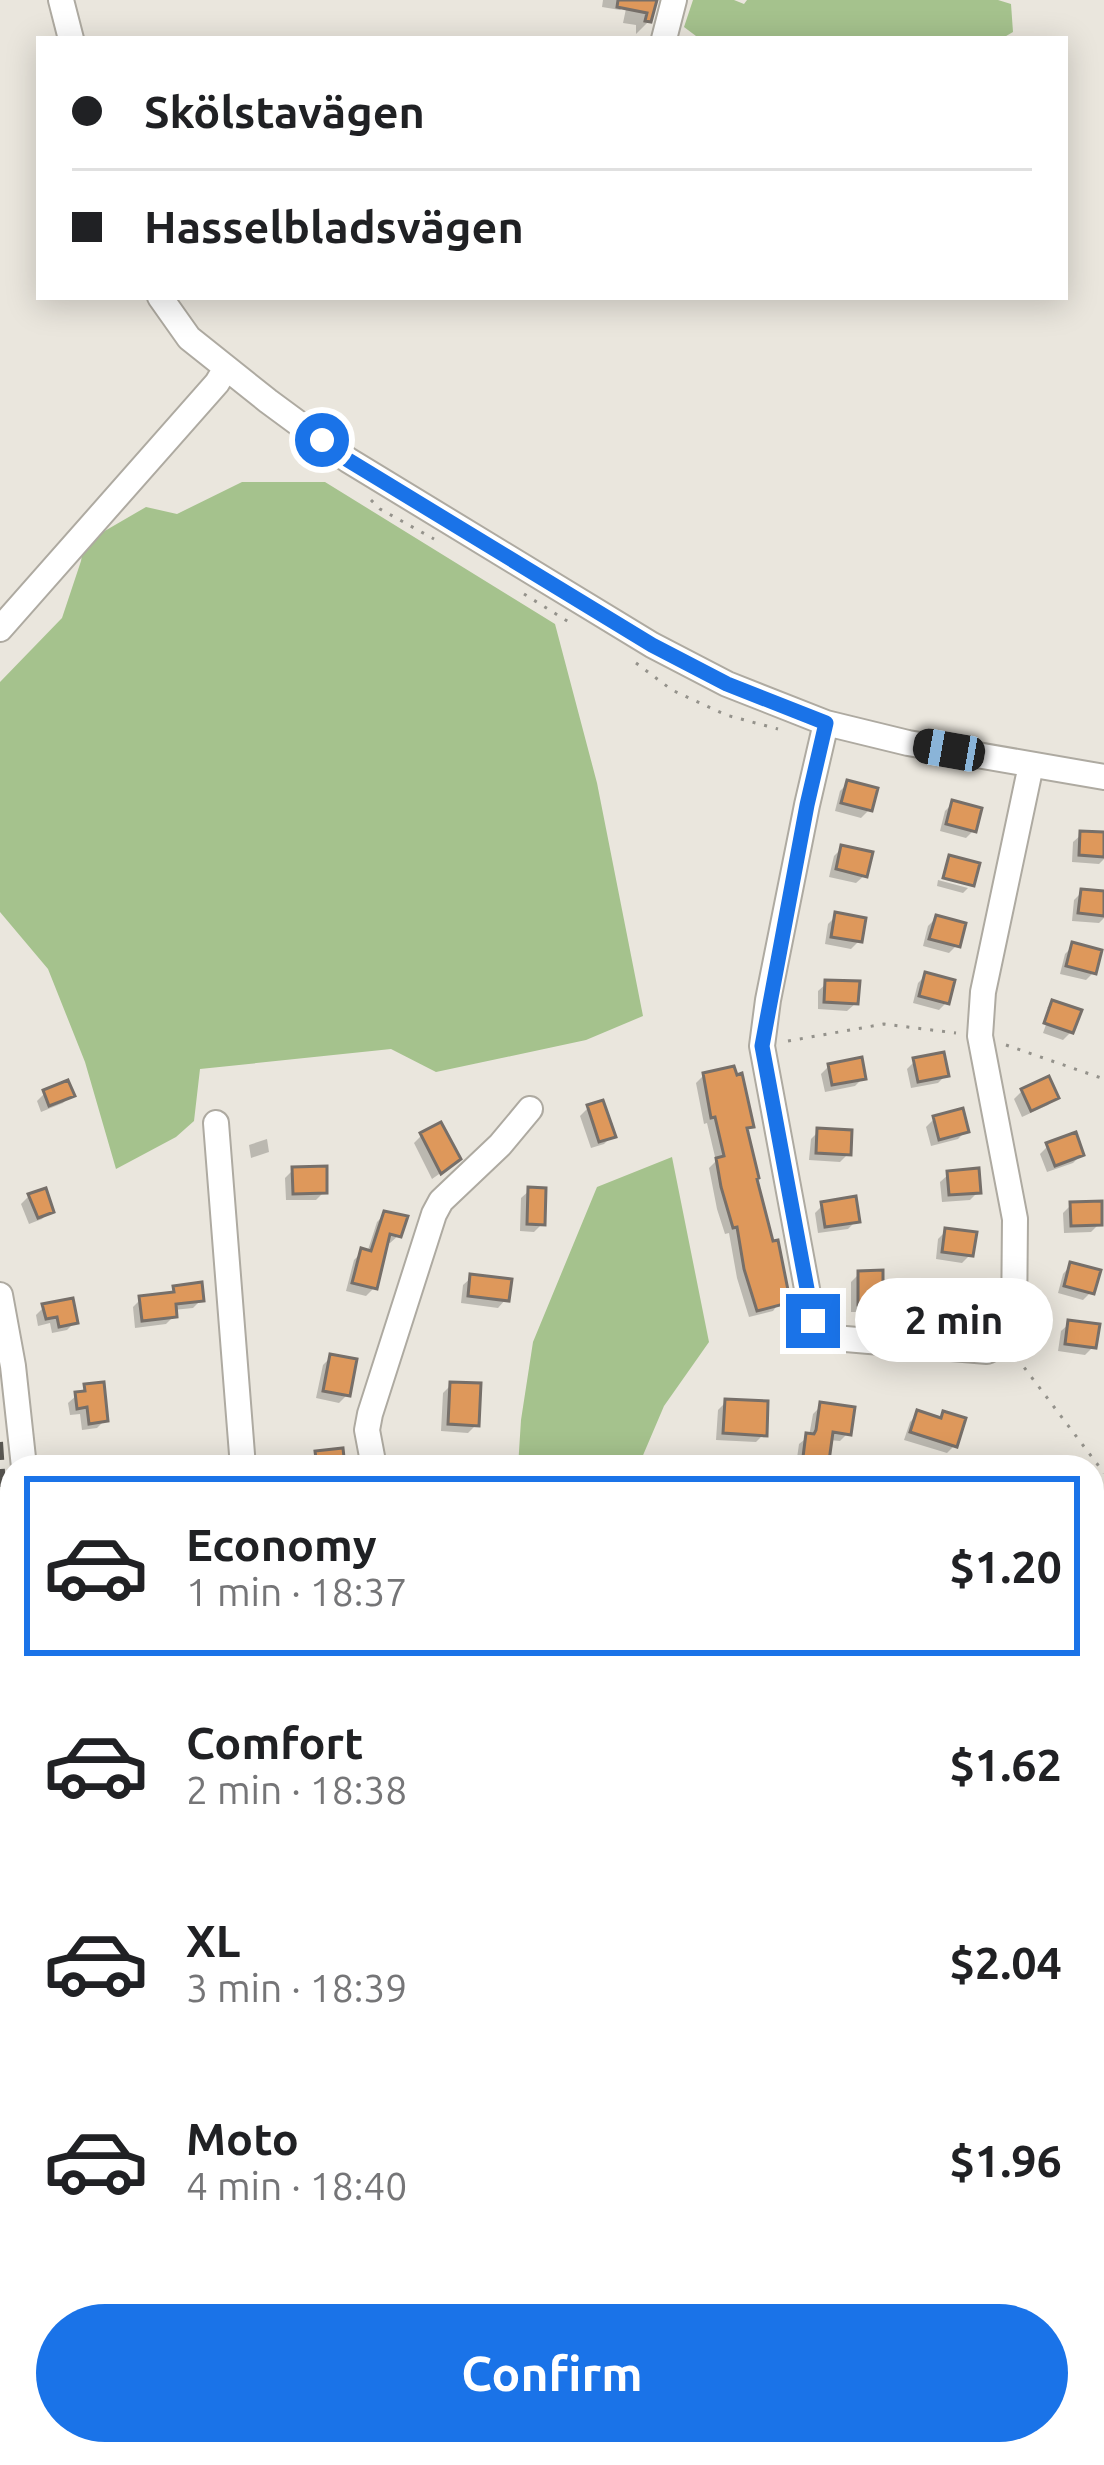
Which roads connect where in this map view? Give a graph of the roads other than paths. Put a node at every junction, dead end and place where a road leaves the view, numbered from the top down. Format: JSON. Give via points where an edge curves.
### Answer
{"nodes":[{"id":1,"x":61,"y":0,"type":"edge"},
{"id":2,"x":674,"y":0,"type":"edge"},
{"id":3,"x":69,"y":36,"type":"edge"},
{"id":4,"x":665,"y":36,"type":"edge"},
{"id":5,"x":162,"y":300,"type":"edge"},
{"id":6,"x":226,"y":368,"type":"junction"},
{"id":7,"x":0,"y":629,"type":"edge"},
{"id":8,"x":826,"y":723,"type":"junction"},
{"id":9,"x":1031,"y":765,"type":"junction"},
{"id":10,"x":1104,"y":777,"type":"edge"},
{"id":11,"x":530,"y":1108,"type":"dead end"},
{"id":12,"x":216,"y":1123,"type":"dead end"},
{"id":13,"x":0,"y":1294,"type":"edge"},
{"id":14,"x":23,"y":1455,"type":"edge"},
{"id":15,"x":242,"y":1455,"type":"edge"},
{"id":16,"x":372,"y":1455,"type":"edge"}],
"edges":[{"from":1,"to":3,"type":"street"},
{"from":2,"to":4,"type":"street"},
{"from":5,"to":6,"type":"street","via":[[189,338]]},
{"from":6,"to":7,"type":"street"},
{"from":6,"to":8,"type":"street","via":[[348,460],[652,645]]},
{"from":8,"to":9,"type":"street"},
{"from":8,"to":9,"type":"street","via":[[762,1046],[822,1337],[987,1351],[1014,1327],[1015,1219],[980,1036]]},
{"from":9,"to":10,"type":"street"},
{"from":11,"to":16,"type":"street","via":[[434,1214],[370,1414]]},
{"from":12,"to":15,"type":"street"},
{"from":13,"to":14,"type":"street"}]}
